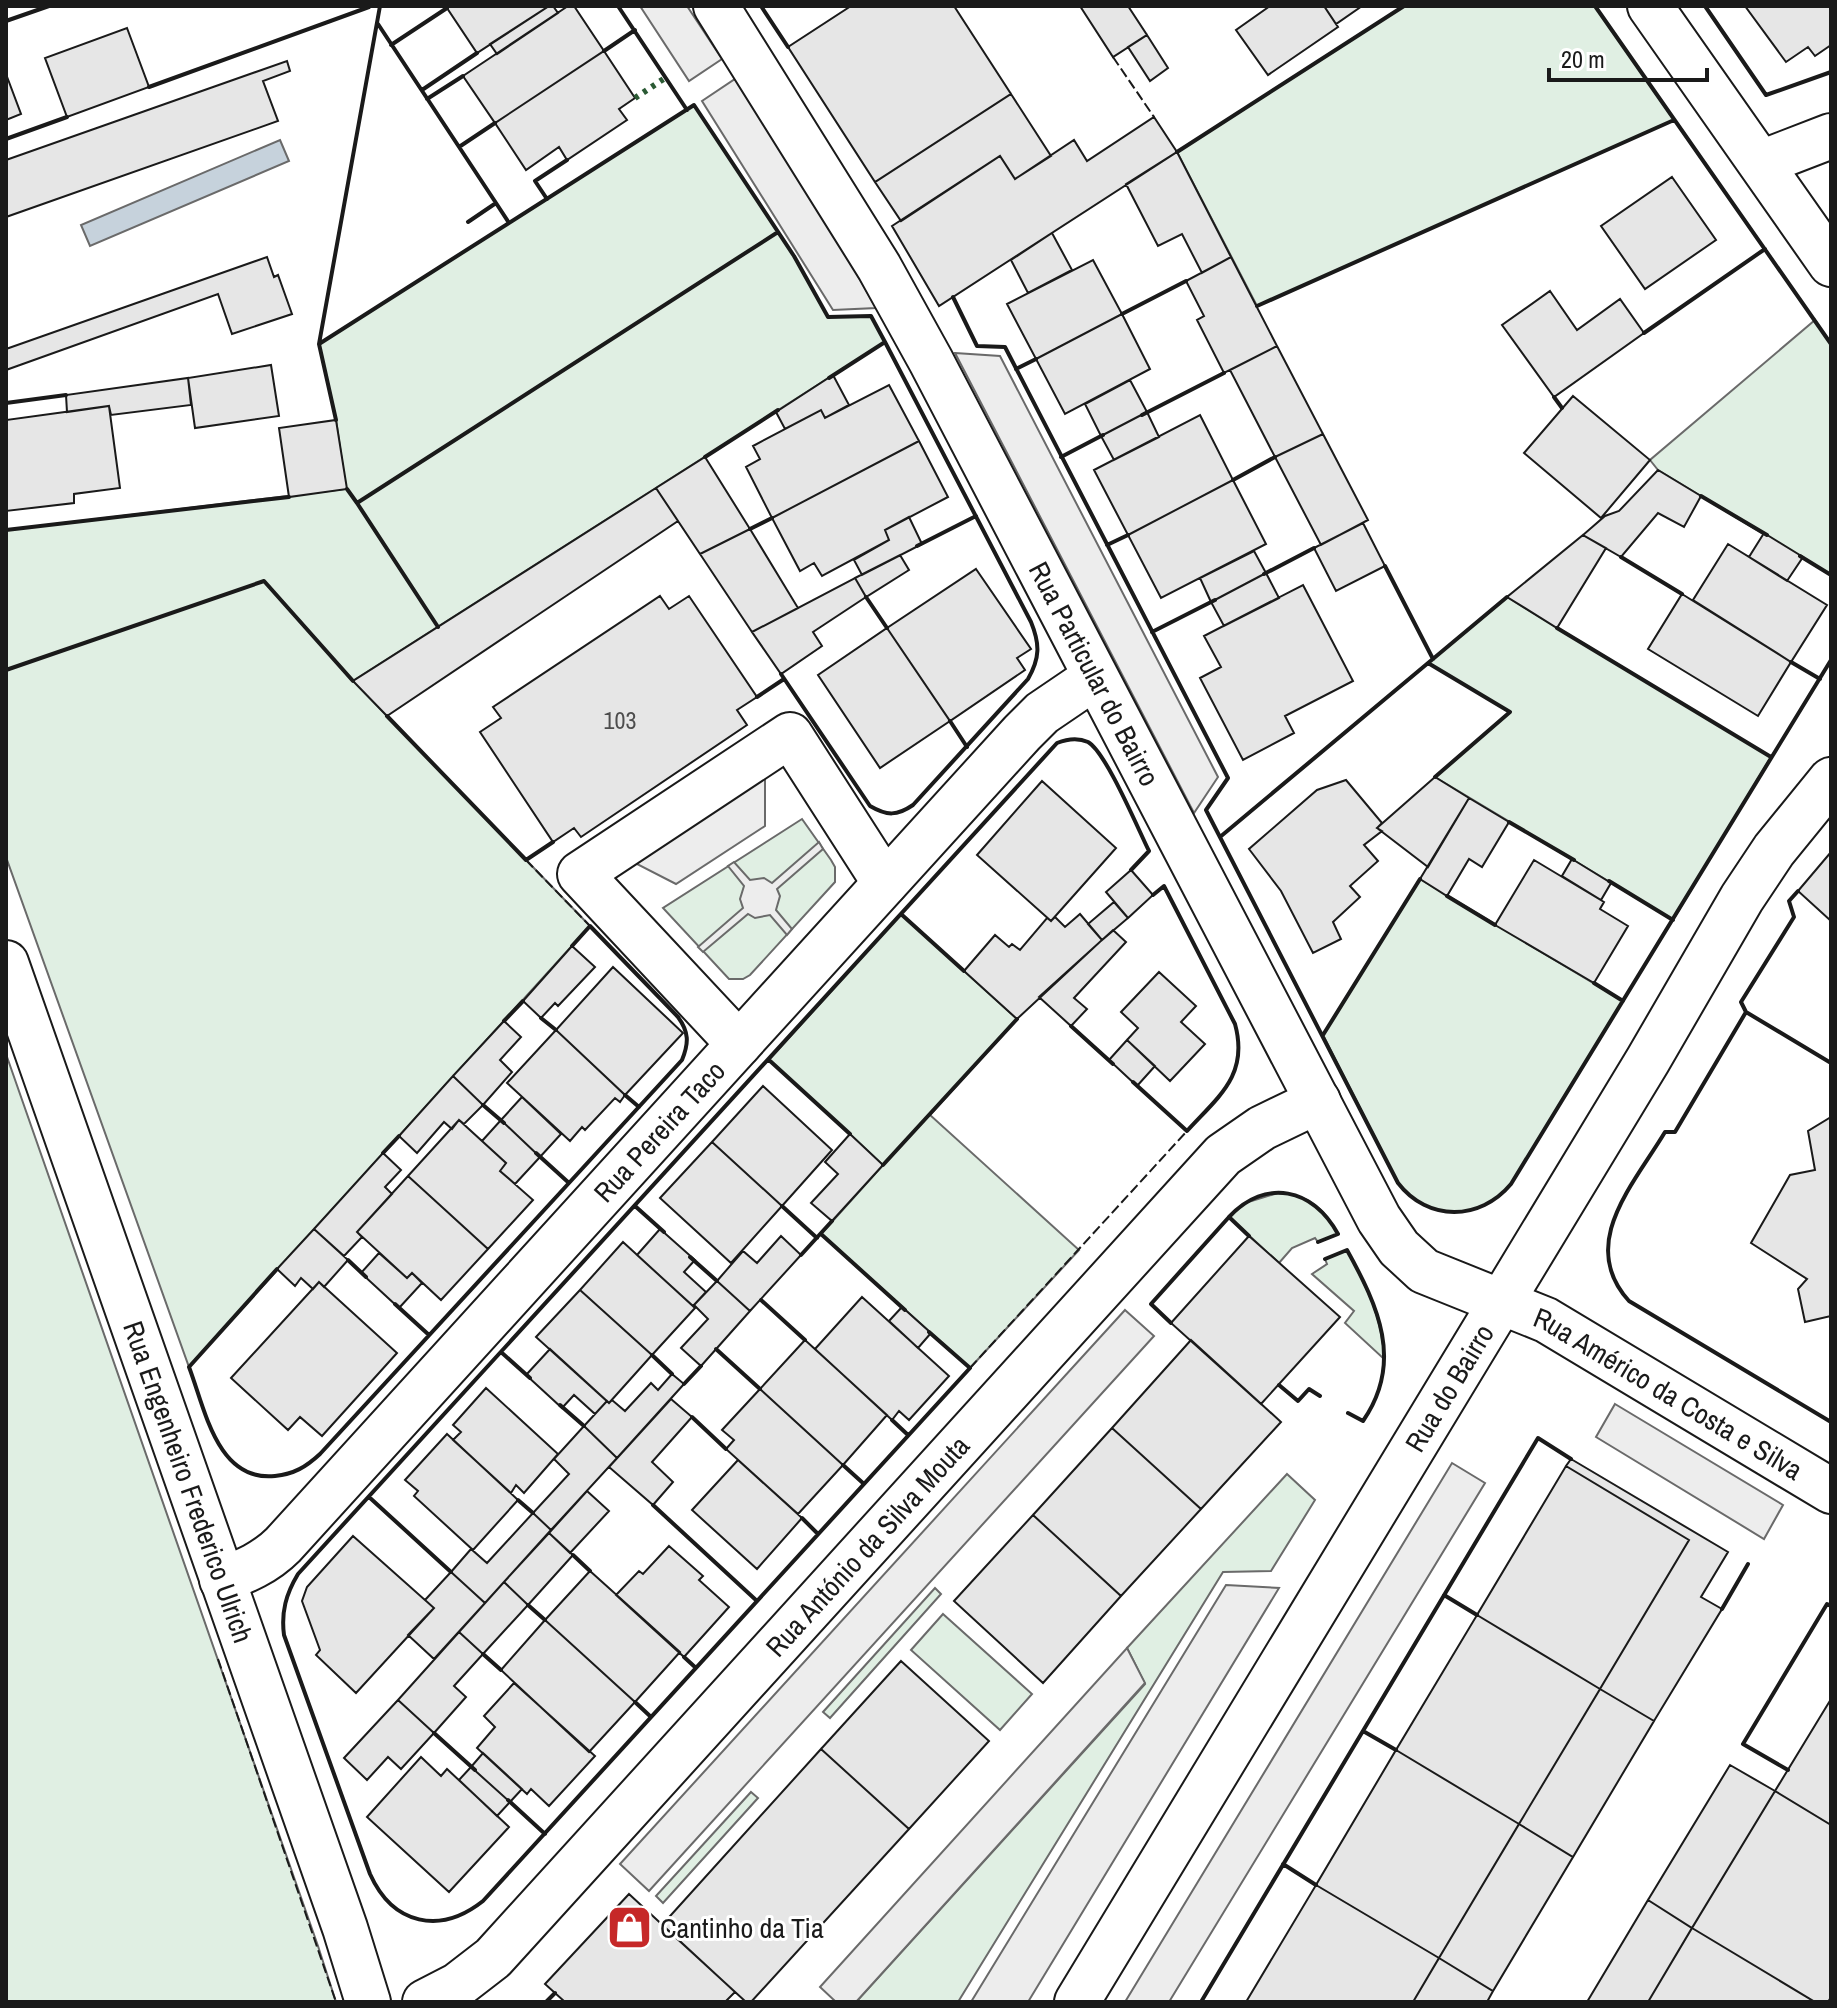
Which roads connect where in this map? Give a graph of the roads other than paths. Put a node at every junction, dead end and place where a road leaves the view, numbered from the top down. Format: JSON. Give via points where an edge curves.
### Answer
{"nodes":[{"id":1,"x":716,"y":6,"type":"edge"},
{"id":2,"x":1650,"y":6,"type":"edge"},
{"id":3,"x":1831,"y":136,"type":"edge"},
{"id":4,"x":1761,"y":163,"type":"junction"},
{"id":5,"x":1831,"y":264,"type":"edge"},
{"id":6,"x":1095,"y":677,"type":"junction"},
{"id":7,"x":1829,"y":779,"type":"edge"},
{"id":8,"x":885,"y":883,"type":"junction"},
{"id":9,"x":6,"y":963,"type":"edge"},
{"id":10,"x":739,"y":1044,"type":"junction"},
{"id":11,"x":1318,"y":1101,"type":"junction"},
{"id":12,"x":1502,"y":1301,"type":"junction"},
{"id":13,"x":1831,"y":1491,"type":"edge"},
{"id":14,"x":222,"y":1580,"type":"junction"},
{"id":15,"x":368,"y":2002,"type":"edge"},
{"id":16,"x":425,"y":2002,"type":"edge"},
{"id":17,"x":1077,"y":2002,"type":"edge"}],
"edges":[{"from":1,"to":6,"type":"street","name":"Rua Particular do Bairro","via":[[879,267]]},
{"from":2,"to":4,"type":"street"},
{"from":3,"to":4,"type":"street"},
{"from":4,"to":5,"type":"street"},
{"from":6,"to":8,"type":"street","name":"Rua Pereira Taco","via":[[1042,713]]},
{"from":6,"to":11,"type":"street","name":"Rua Particular do Bairro"},
{"from":7,"to":12,"type":"street","name":"Rua do Bairro","via":[[1742,898]]},
{"from":8,"to":10,"type":"street","name":"Rua Pereira Taco"},
{"from":8,"to":10,"type":"street","via":[[790,735],[580,874]]},
{"from":9,"to":14,"type":"street","name":"Rua Engenheiro Frederico Ulrich"},
{"from":10,"to":14,"type":"street","name":"Rua Pereira Taco","via":[[271,1557]]},
{"from":11,"to":12,"type":"street","name":"Rua Particular do Bairro","via":[[1399,1248],[1424,1271]]},
{"from":11,"to":16,"type":"street","name":"Rua António da Silva Mouta","via":[[1262,1128],[1223,1155],[493,1958]]},
{"from":12,"to":13,"type":"street","name":"Rua Américo da Costa e Silva","via":[[1546,1320]]},
{"from":12,"to":17,"type":"street","name":"Rua do Bairro"},
{"from":14,"to":15,"type":"street","name":"Rua Engenheiro Frederico Ulrich"}]}
